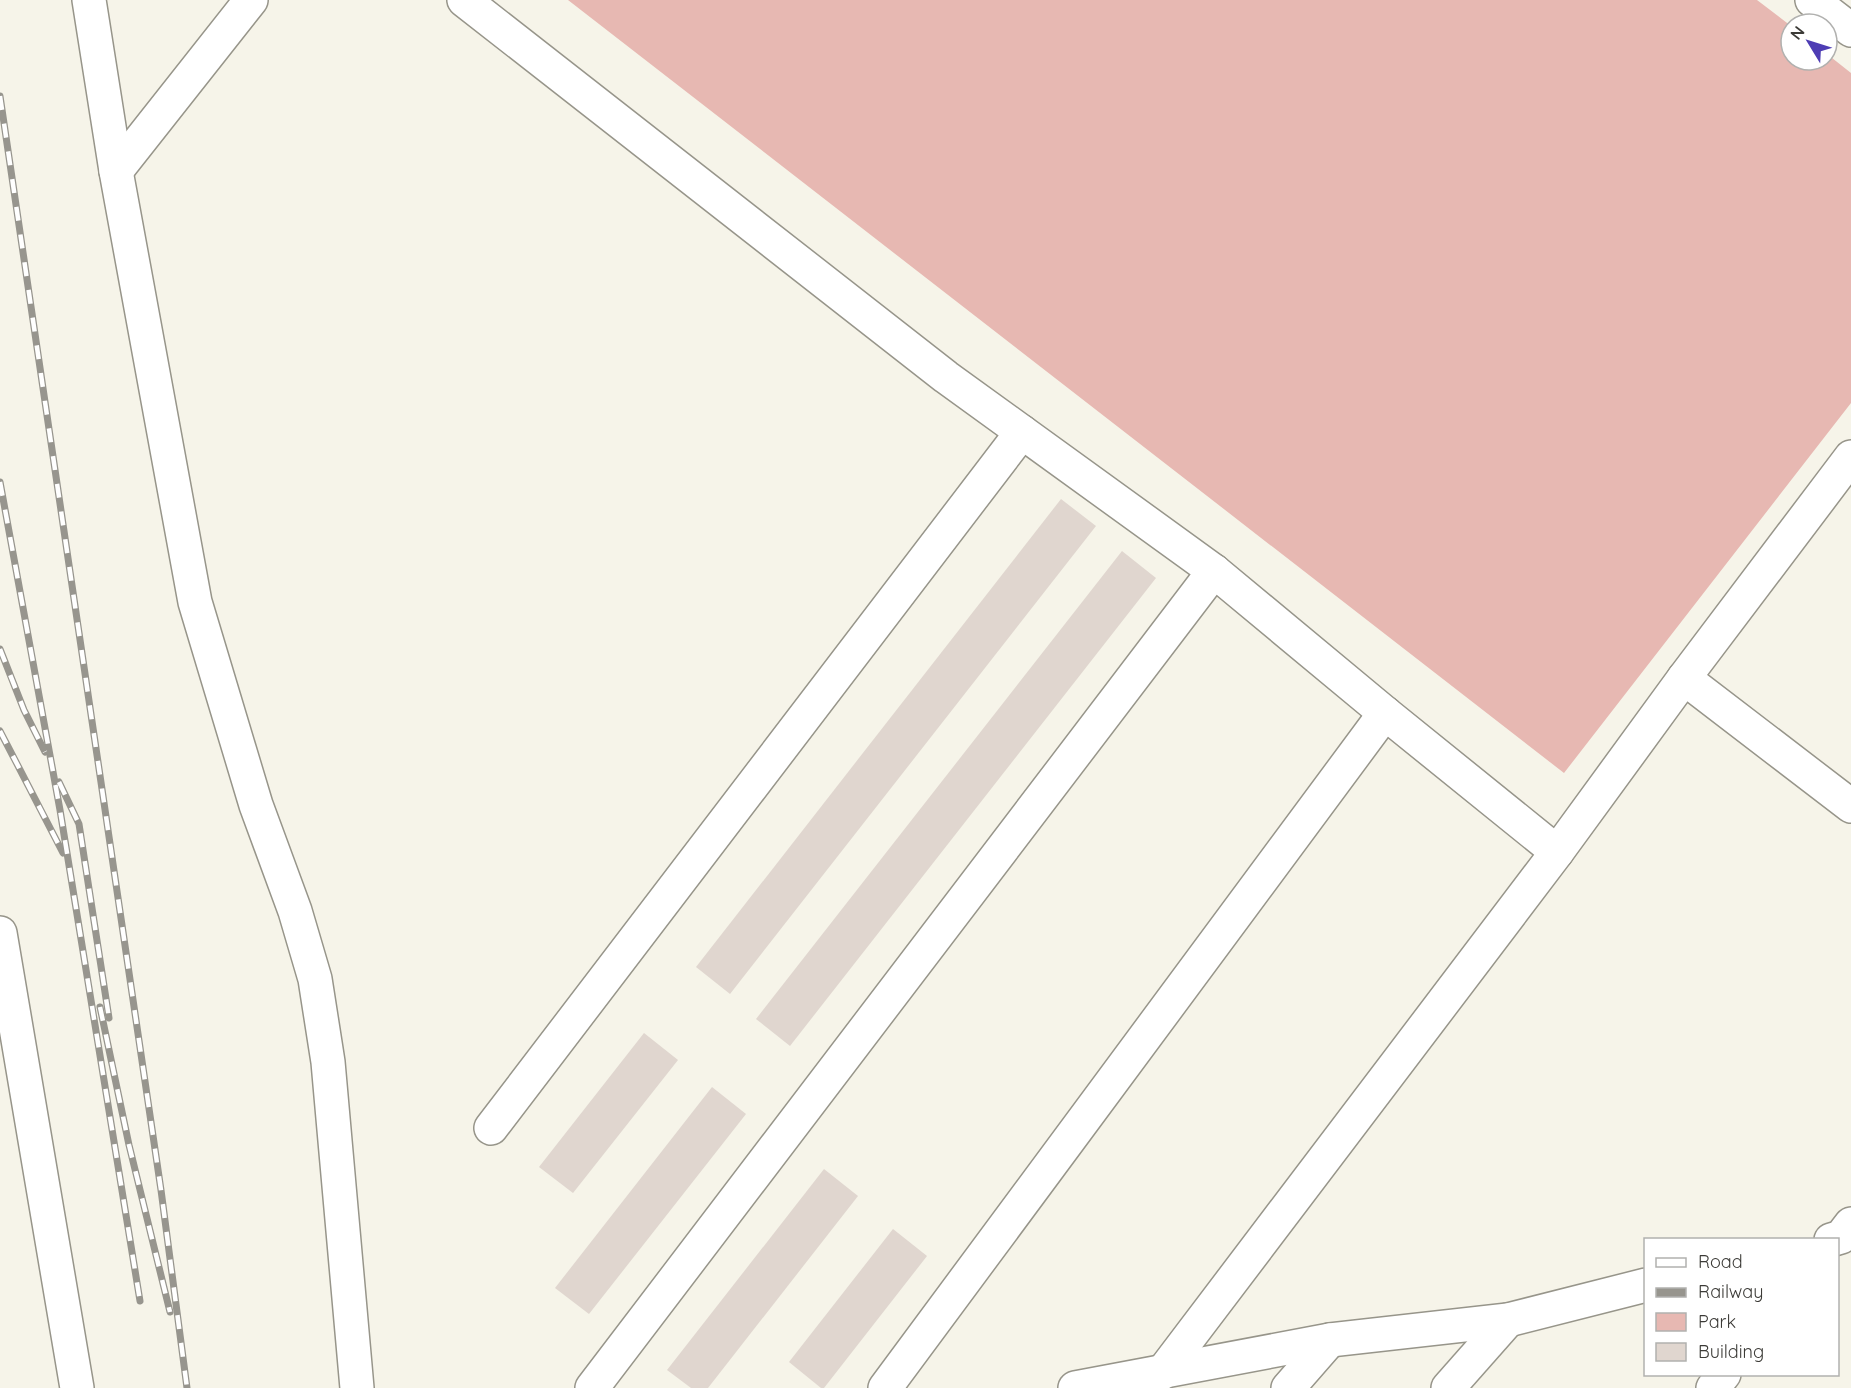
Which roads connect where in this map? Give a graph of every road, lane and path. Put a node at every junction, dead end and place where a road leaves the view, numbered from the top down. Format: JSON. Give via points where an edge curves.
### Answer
{"nodes":[{"id":1,"x":89,"y":0,"type":"edge"},
{"id":2,"x":251,"y":0,"type":"edge"},
{"id":3,"x":464,"y":0,"type":"edge"},
{"id":4,"x":1812,"y":0,"type":"edge"},
{"id":5,"x":1851,"y":30,"type":"edge"},
{"id":6,"x":116,"y":171,"type":"junction"},
{"id":7,"x":1022,"y":432,"type":"junction"},
{"id":8,"x":1847,"y":469,"type":"edge"},
{"id":9,"x":1214,"y":571,"type":"junction"},
{"id":10,"x":1684,"y":678,"type":"junction"},
{"id":11,"x":1385,"y":713,"type":"junction"},
{"id":12,"x":1851,"y":806,"type":"edge"},
{"id":13,"x":1557,"y":852,"type":"junction"},
{"id":14,"x":0,"y":933,"type":"edge"},
{"id":15,"x":491,"y":1128,"type":"dead end"},
{"id":16,"x":1644,"y":1286,"type":"edge"},
{"id":17,"x":1508,"y":1320,"type":"junction"},
{"id":18,"x":1330,"y":1340,"type":"junction"},
{"id":19,"x":1162,"y":1373,"type":"junction"},
{"id":20,"x":1722,"y":1376,"type":"edge"},
{"id":21,"x":69,"y":1386,"type":"edge"},
{"id":22,"x":357,"y":1388,"type":"edge"},
{"id":23,"x":592,"y":1388,"type":"edge"},
{"id":24,"x":885,"y":1388,"type":"edge"},
{"id":25,"x":1075,"y":1388,"type":"edge"},
{"id":26,"x":1288,"y":1388,"type":"edge"},
{"id":27,"x":1448,"y":1388,"type":"edge"},
{"id":28,"x":1713,"y":1388,"type":"edge"}],
"edges":[{"from":1,"to":6,"type":"street"},
{"from":2,"to":6,"type":"street"},
{"from":3,"to":7,"type":"street","via":[[946,377]]},
{"from":4,"to":5,"type":"street"},
{"from":6,"to":22,"type":"street","via":[[195,602],[256,805],[315,979],[328,1062]]},
{"from":7,"to":9,"type":"street"},
{"from":7,"to":15,"type":"street"},
{"from":8,"to":10,"type":"street"},
{"from":9,"to":11,"type":"street"},
{"from":9,"to":23,"type":"street"},
{"from":10,"to":12,"type":"street"},
{"from":10,"to":13,"type":"street"},
{"from":11,"to":13,"type":"street"},
{"from":11,"to":24,"type":"street"},
{"from":13,"to":19,"type":"street"},
{"from":14,"to":21,"type":"street"},
{"from":16,"to":17,"type":"street"},
{"from":17,"to":18,"type":"street"},
{"from":17,"to":27,"type":"street"},
{"from":18,"to":19,"type":"street"},
{"from":18,"to":26,"type":"street"},
{"from":19,"to":25,"type":"street"},
{"from":20,"to":28,"type":"street"}]}
